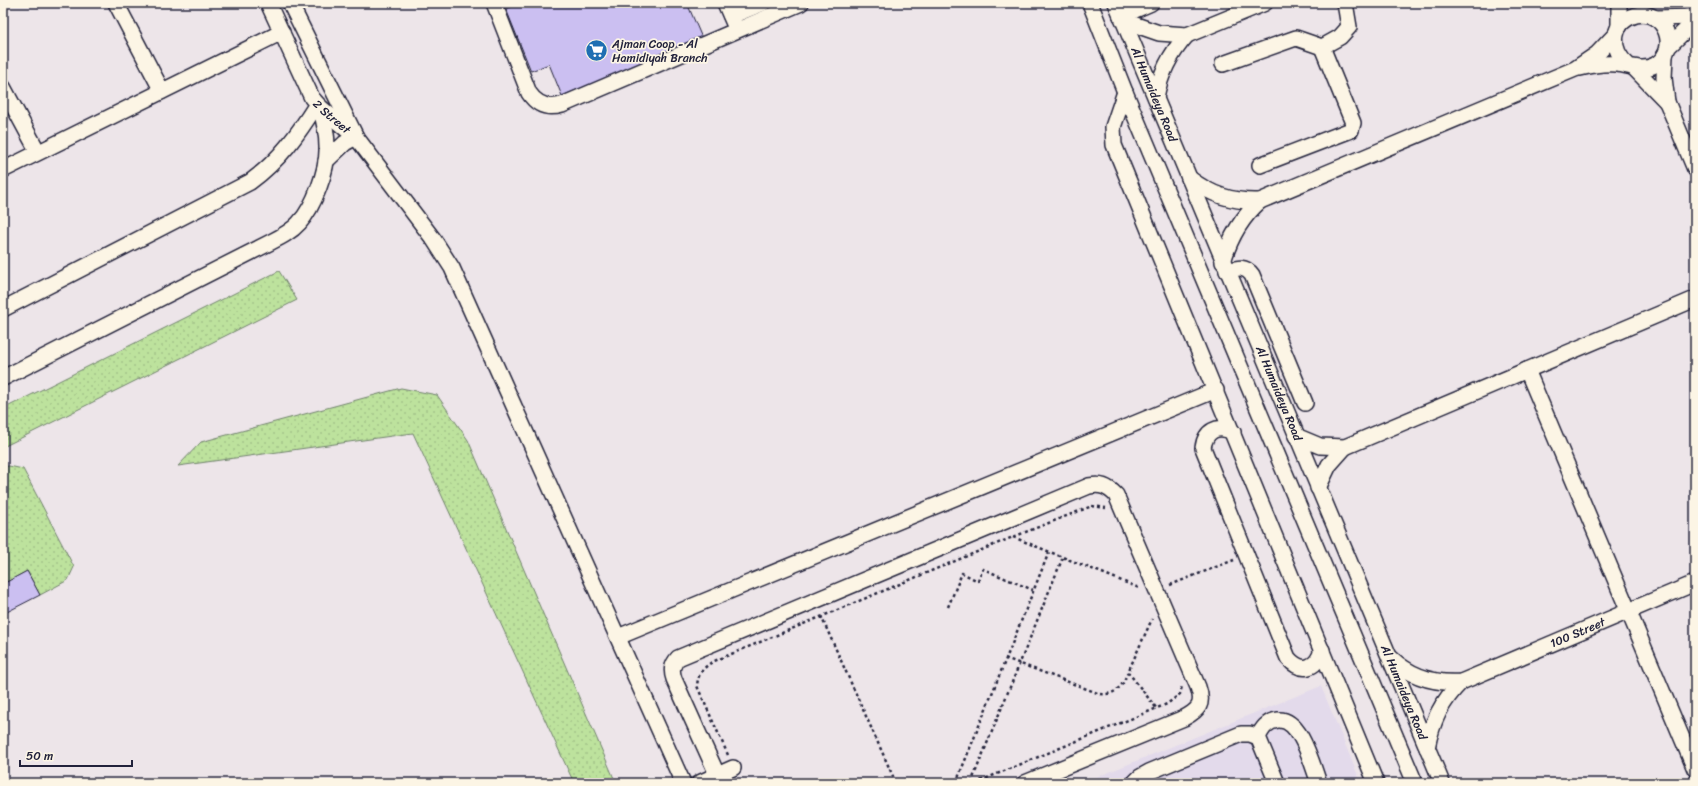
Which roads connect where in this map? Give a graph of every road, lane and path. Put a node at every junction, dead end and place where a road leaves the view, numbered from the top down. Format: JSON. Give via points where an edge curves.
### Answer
{"nodes":[{"id":1,"x":116,"y":3,"type":"edge"},
{"id":2,"x":268,"y":3,"type":"edge"},
{"id":3,"x":290,"y":3,"type":"edge"},
{"id":4,"x":494,"y":3,"type":"edge"},
{"id":5,"x":763,"y":3,"type":"edge"},
{"id":6,"x":801,"y":3,"type":"edge"},
{"id":7,"x":1090,"y":3,"type":"edge"},
{"id":8,"x":1151,"y":3,"type":"edge"},
{"id":9,"x":1265,"y":3,"type":"edge"},
{"id":10,"x":1345,"y":3,"type":"edge"},
{"id":11,"x":1619,"y":3,"type":"edge"},
{"id":12,"x":1634,"y":3,"type":"edge"},
{"id":13,"x":1118,"y":9,"type":"edge"},
{"id":14,"x":728,"y":10,"type":"edge"},
{"id":15,"x":1651,"y":16,"type":"junction"},
{"id":16,"x":1695,"y":17,"type":"edge"},
{"id":17,"x":1695,"y":21,"type":"edge"},
{"id":18,"x":738,"y":30,"type":"junction"},
{"id":19,"x":1617,"y":31,"type":"junction"},
{"id":20,"x":282,"y":32,"type":"junction"},
{"id":21,"x":1187,"y":35,"type":"junction"},
{"id":22,"x":1322,"y":47,"type":"junction"},
{"id":23,"x":1667,"y":51,"type":"junction"},
{"id":24,"x":1223,"y":64,"type":"dead end"},
{"id":25,"x":1631,"y":66,"type":"junction"},
{"id":26,"x":1575,"y":69,"type":"junction"},
{"id":27,"x":3,"y":87,"type":"edge"},
{"id":28,"x":162,"y":91,"type":"junction"},
{"id":29,"x":1125,"y":92,"type":"junction"},
{"id":30,"x":1156,"y":98,"type":"junction"},
{"id":31,"x":1667,"y":102,"type":"junction"},
{"id":32,"x":318,"y":106,"type":"junction"},
{"id":33,"x":356,"y":137,"type":"junction"},
{"id":34,"x":38,"y":152,"type":"junction"},
{"id":35,"x":326,"y":161,"type":"junction"},
{"id":36,"x":1260,"y":165,"type":"dead end"},
{"id":37,"x":1695,"y":169,"type":"edge"},
{"id":38,"x":3,"y":170,"type":"edge"},
{"id":39,"x":1189,"y":178,"type":"junction"},
{"id":40,"x":1260,"y":201,"type":"junction"},
{"id":41,"x":1225,"y":267,"type":"junction"},
{"id":42,"x":1695,"y":299,"type":"edge"},
{"id":43,"x":3,"y":309,"type":"edge"},
{"id":44,"x":1527,"y":370,"type":"junction"},
{"id":45,"x":3,"y":378,"type":"edge"},
{"id":46,"x":1216,"y":390,"type":"junction"},
{"id":47,"x":1305,"y":403,"type":"dead end"},
{"id":48,"x":1233,"y":432,"type":"junction"},
{"id":49,"x":1296,"y":436,"type":"junction"},
{"id":50,"x":1345,"y":447,"type":"junction"},
{"id":51,"x":1318,"y":488,"type":"junction"},
{"id":52,"x":1107,"y":508,"type":"dead end"},
{"id":53,"x":1013,"y":537,"type":"junction"},
{"id":54,"x":1049,"y":552,"type":"junction"},
{"id":55,"x":1246,"y":555,"type":"junction"},
{"id":56,"x":1063,"y":557,"type":"junction"},
{"id":57,"x":1139,"y":582,"type":"dead end"},
{"id":58,"x":1695,"y":583,"type":"edge"},
{"id":59,"x":1033,"y":590,"type":"junction"},
{"id":60,"x":1156,"y":591,"type":"junction"},
{"id":61,"x":948,"y":607,"type":"dead end"},
{"id":62,"x":1628,"y":611,"type":"junction"},
{"id":63,"x":821,"y":616,"type":"junction"},
{"id":64,"x":1156,"y":624,"type":"dead end"},
{"id":65,"x":618,"y":637,"type":"junction"},
{"id":66,"x":1322,"y":650,"type":"junction"},
{"id":67,"x":1388,"y":656,"type":"junction"},
{"id":68,"x":1005,"y":658,"type":"junction"},
{"id":69,"x":1019,"y":664,"type":"junction"},
{"id":70,"x":1128,"y":672,"type":"junction"},
{"id":71,"x":1181,"y":682,"type":"dead end"},
{"id":72,"x":1461,"y":682,"type":"junction"},
{"id":73,"x":1156,"y":708,"type":"junction"},
{"id":74,"x":1258,"y":737,"type":"junction"},
{"id":75,"x":1427,"y":748,"type":"junction"},
{"id":76,"x":734,"y":768,"type":"joint"},
{"id":77,"x":1695,"y":769,"type":"edge"},
{"id":78,"x":719,"y":779,"type":"edge"},
{"id":79,"x":683,"y":783,"type":"edge"},
{"id":80,"x":700,"y":783,"type":"edge"},
{"id":81,"x":896,"y":783,"type":"edge"},
{"id":82,"x":956,"y":783,"type":"edge"},
{"id":83,"x":971,"y":783,"type":"edge"},
{"id":84,"x":976,"y":783,"type":"edge"},
{"id":85,"x":1025,"y":783,"type":"edge"},
{"id":86,"x":1134,"y":783,"type":"edge"},
{"id":87,"x":1277,"y":783,"type":"edge"},
{"id":88,"x":1319,"y":783,"type":"edge"},
{"id":89,"x":1376,"y":783,"type":"edge"},
{"id":90,"x":1415,"y":783,"type":"edge"},
{"id":91,"x":1442,"y":783,"type":"edge"}],
"edges":[{"from":1,"to":28,"type":"street"},
{"from":2,"to":20,"type":"street","name":"2 Street"},
{"from":3,"to":33,"type":"street","name":"2 Street"},
{"from":4,"to":18,"type":"street","via":[[529,92],[538,103],[550,107],[562,105]]},
{"from":5,"to":14,"type":"street"},
{"from":6,"to":18,"type":"street"},
{"from":7,"to":29,"type":"street","name":"Al Humaideya Road"},
{"from":8,"to":13,"type":"street"},
{"from":9,"to":21,"type":"street"},
{"from":10,"to":22,"type":"street","via":[[1349,26],[1340,36]]},
{"from":11,"to":19,"type":"street"},
{"from":12,"to":15,"type":"street"},
{"from":13,"to":21,"type":"street","via":[[1133,24],[1159,33]]},
{"from":13,"to":30,"type":"street","name":"Al Humaideya Road"},
{"from":14,"to":18,"type":"street"},
{"from":15,"to":16,"type":"street"},
{"from":15,"to":19,"type":"street","via":[[1631,17]]},
{"from":15,"to":23,"type":"street","via":[[1667,30]]},
{"from":17,"to":23,"type":"street"},
{"from":19,"to":25,"type":"street","via":[[1617,52]]},
{"from":19,"to":26,"type":"street","via":[[1597,54]]},
{"from":20,"to":28,"type":"street"},
{"from":20,"to":32,"type":"street","name":"2 Street","via":[[305,87]]},
{"from":21,"to":30,"type":"street","via":[[1169,58],[1158,84]]},
{"from":22,"to":24,"type":"street","via":[[1296,38]]},
{"from":22,"to":36,"type":"street","via":[[1353,123],[1351,130]]},
{"from":23,"to":25,"type":"street","via":[[1661,61],[1649,68]]},
{"from":23,"to":31,"type":"street","via":[[1664,78]]},
{"from":25,"to":26,"type":"street","via":[[1602,64]]},
{"from":25,"to":31,"type":"street","via":[[1652,84]]},
{"from":26,"to":40,"type":"street"},
{"from":27,"to":34,"type":"street"},
{"from":28,"to":34,"type":"street"},
{"from":29,"to":46,"type":"street","via":[[1113,127],[1114,145]]},
{"from":29,"to":90,"type":"street","name":"Al Humaideya Road"},
{"from":30,"to":39,"type":"street","name":"Al Humaideya Road"},
{"from":31,"to":37,"type":"street"},
{"from":32,"to":33,"type":"street","name":"2 Street"},
{"from":32,"to":35,"type":"street","via":[[326,134]]},
{"from":32,"to":43,"type":"street","via":[[290,145],[272,165],[250,182]]},
{"from":33,"to":35,"type":"street","via":[[345,143]]},
{"from":33,"to":65,"type":"street","via":[[427,229],[452,268]]},
{"from":34,"to":38,"type":"street"},
{"from":35,"to":45,"type":"street","via":[[308,211],[286,234]]},
{"from":39,"to":40,"type":"street","via":[[1201,187],[1229,200]]},
{"from":39,"to":41,"type":"street","name":"Al Humaideya Road"},
{"from":40,"to":41,"type":"street","via":[[1249,211],[1233,235]]},
{"from":41,"to":47,"type":"street","via":[[1241,268],[1252,275]]},
{"from":41,"to":49,"type":"street","name":"Al Humaideya Road"},
{"from":42,"to":44,"type":"street"},
{"from":44,"to":50,"type":"street"},
{"from":44,"to":62,"type":"street"},
{"from":46,"to":48,"type":"street"},
{"from":46,"to":65,"type":"street"},
{"from":48,"to":55,"type":"street","via":[[1225,428],[1216,428],[1204,440],[1203,448]]},
{"from":48,"to":66,"type":"street"},
{"from":49,"to":50,"type":"street","via":[[1320,446]]},
{"from":49,"to":51,"type":"street","name":"Al Humaideya Road"},
{"from":50,"to":51,"type":"street","via":[[1328,465]]},
{"from":51,"to":67,"type":"street","name":"Al Humaideya Road"},
{"from":52,"to":53,"type":"path","via":[[1092,506]]},
{"from":53,"to":54,"type":"path"},
{"from":53,"to":63,"type":"path"},
{"from":54,"to":56,"type":"path"},
{"from":54,"to":59,"type":"path"},
{"from":55,"to":60,"type":"path"},
{"from":55,"to":66,"type":"street","via":[[1288,658],[1294,665],[1303,668],[1312,666],[1320,659]]},
{"from":56,"to":57,"type":"path","via":[[1141,589]]},
{"from":56,"to":69,"type":"path"},
{"from":58,"to":62,"type":"street","name":"100 Street"},
{"from":59,"to":61,"type":"path","via":[[983,569],[978,581],[962,573]]},
{"from":59,"to":68,"type":"path"},
{"from":60,"to":78,"type":"street","via":[[1116,495],[1099,485],[1081,489],[678,658],[673,664],[672,672]]},
{"from":60,"to":85,"type":"street","via":[[1198,687],[1201,696],[1200,706],[1184,718]]},
{"from":62,"to":72,"type":"street","name":"100 Street"},
{"from":62,"to":77,"type":"street"},
{"from":63,"to":76,"type":"path","via":[[712,662],[698,676],[697,686]]},
{"from":63,"to":81,"type":"path"},
{"from":64,"to":70,"type":"path","via":[[1153,617]]},
{"from":65,"to":79,"type":"street"},
{"from":66,"to":89,"type":"street"},
{"from":67,"to":72,"type":"street","name":"100 Street","via":[[1421,678]]},
{"from":67,"to":75,"type":"street","name":"Al Humaideya Road"},
{"from":68,"to":69,"type":"path"},
{"from":68,"to":82,"type":"path"},
{"from":69,"to":70,"type":"path","via":[[1100,694],[1109,694],[1117,690]]},
{"from":69,"to":83,"type":"path"},
{"from":70,"to":73,"type":"path"},
{"from":71,"to":73,"type":"path","via":[[1177,697]]},
{"from":72,"to":75,"type":"street","name":"100 Street","via":[[1441,705],[1434,718]]},
{"from":73,"to":84,"type":"path"},
{"from":74,"to":86,"type":"street","via":[[1250,734],[1233,736],[1149,772]]},
{"from":74,"to":87,"type":"street"},
{"from":74,"to":88,"type":"street","via":[[1265,725],[1271,722],[1284,720],[1290,723],[1299,732]]},
{"from":75,"to":91,"type":"street","name":"Al Humaideya Road"},
{"from":76,"to":78,"type":"street"},
{"from":78,"to":80,"type":"street"}]}
